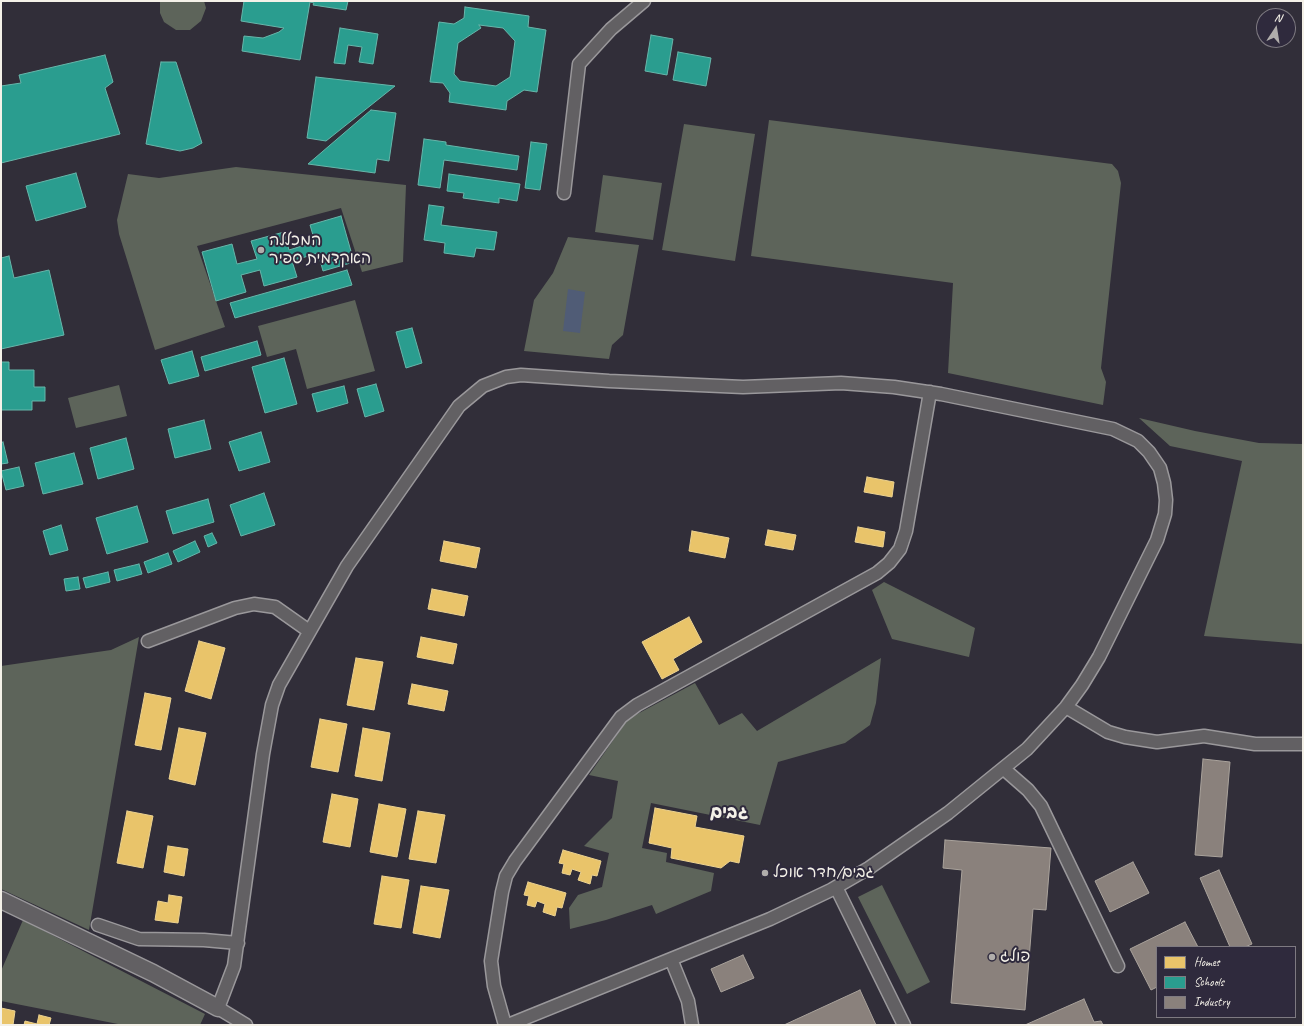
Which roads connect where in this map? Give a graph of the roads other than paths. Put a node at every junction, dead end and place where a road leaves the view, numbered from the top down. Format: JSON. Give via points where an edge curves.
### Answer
{"nodes":[{"id":1,"x":644,"y":1,"type":"edge"},
{"id":2,"x":564,"y":193,"type":"dead end"},
{"id":3,"x":930,"y":392,"type":"junction"},
{"id":4,"x":309,"y":631,"type":"junction"},
{"id":5,"x":148,"y":641,"type":"dead end"},
{"id":6,"x":1066,"y":707,"type":"junction"},
{"id":7,"x":1303,"y":744,"type":"edge"},
{"id":8,"x":1004,"y":769,"type":"junction"},
{"id":9,"x":836,"y":887,"type":"junction"},
{"id":10,"x":1,"y":900,"type":"edge"},
{"id":11,"x":98,"y":925,"type":"dead end"},
{"id":12,"x":238,"y":943,"type":"junction"},
{"id":13,"x":670,"y":959,"type":"junction"},
{"id":14,"x":1118,"y":966,"type":"dead end"},
{"id":15,"x":218,"y":1008,"type":"junction"},
{"id":16,"x":246,"y":1025,"type":"edge"},
{"id":17,"x":507,"y":1025,"type":"edge"},
{"id":18,"x":692,"y":1025,"type":"edge"},
{"id":19,"x":904,"y":1025,"type":"edge"}],
"edges":[{"from":1,"to":2,"type":"street","via":[[611,29],[579,64]]},
{"from":3,"to":4,"type":"street","via":[[841,384],[743,387],[521,375],[494,381],[472,394],[459,406],[347,566]]},
{"from":3,"to":6,"type":"street","via":[[1114,429],[1138,441],[1160,468],[1166,500],[1165,514],[1156,540],[1099,657]]},
{"from":3,"to":17,"type":"street","via":[[906,531],[900,549],[889,563],[877,573],[637,705],[621,717],[515,861],[506,876],[502,892],[492,961],[494,986]]},
{"from":4,"to":5,"type":"street","via":[[275,607],[254,604],[235,608]]},
{"from":4,"to":12,"type":"street","via":[[279,685],[272,705]]},
{"from":6,"to":7,"type":"street","via":[[1108,732],[1157,742],[1204,736],[1255,744]]},
{"from":6,"to":8,"type":"street","via":[[1042,734]]},
{"from":8,"to":9,"type":"street","via":[[910,840]]},
{"from":8,"to":14,"type":"street","via":[[1028,790],[1040,806]]},
{"from":9,"to":13,"type":"street","via":[[770,919]]},
{"from":9,"to":19,"type":"street"},
{"from":10,"to":15,"type":"main road","via":[[153,973]]},
{"from":11,"to":12,"type":"street","via":[[139,939]]},
{"from":12,"to":15,"type":"street","via":[[234,966]]},
{"from":13,"to":17,"type":"street"},
{"from":13,"to":18,"type":"street","via":[[688,1001]]},
{"from":15,"to":16,"type":"street"}]}
